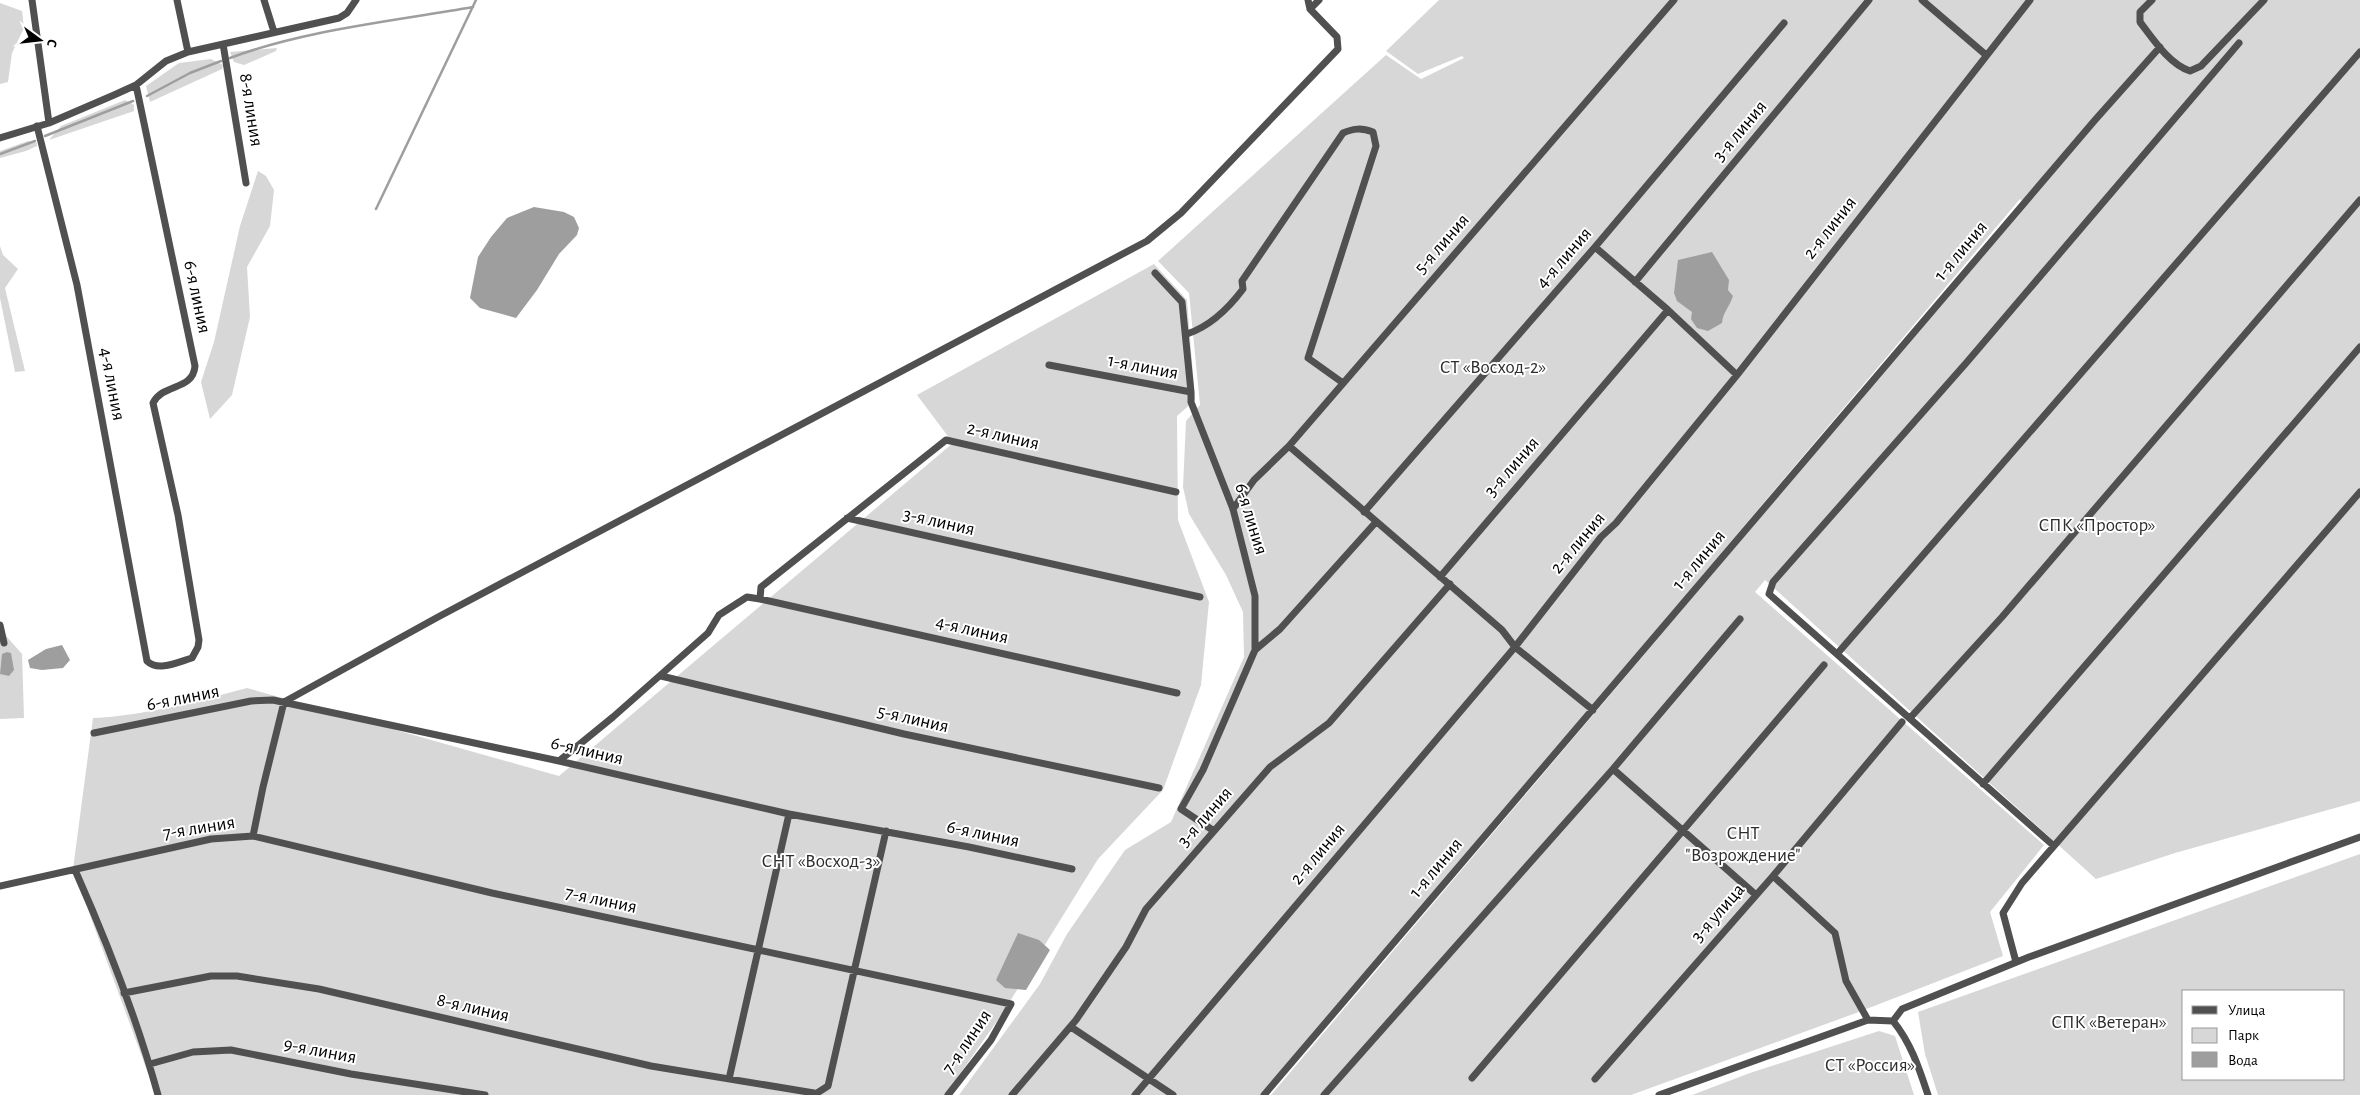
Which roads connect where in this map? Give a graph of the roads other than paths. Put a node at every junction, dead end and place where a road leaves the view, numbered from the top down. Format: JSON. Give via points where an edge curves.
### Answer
{"nodes":[{"id":1,"x":32,"y":0,"type":"edge"},
{"id":2,"x":177,"y":0,"type":"edge"},
{"id":3,"x":264,"y":0,"type":"edge"},
{"id":4,"x":356,"y":0,"type":"edge"},
{"id":5,"x":1308,"y":0,"type":"edge"},
{"id":6,"x":1318,"y":0,"type":"edge"},
{"id":7,"x":1674,"y":0,"type":"edge"},
{"id":8,"x":1869,"y":0,"type":"edge"},
{"id":9,"x":1922,"y":0,"type":"edge"},
{"id":10,"x":2030,"y":0,"type":"edge"},
{"id":11,"x":2152,"y":0,"type":"edge"},
{"id":12,"x":2264,"y":0,"type":"edge"},
{"id":13,"x":1310,"y":9,"type":"junction"},
{"id":14,"x":1784,"y":23,"type":"dead end"},
{"id":15,"x":274,"y":32,"type":"junction"},
{"id":16,"x":2240,"y":43,"type":"dead end"},
{"id":17,"x":223,"y":44,"type":"junction"},
{"id":18,"x":2160,"y":47,"type":"junction"},
{"id":19,"x":188,"y":52,"type":"junction"},
{"id":20,"x":2360,"y":52,"type":"edge"},
{"id":21,"x":1986,"y":55,"type":"junction"},
{"id":22,"x":136,"y":85,"type":"junction"},
{"id":23,"x":49,"y":123,"type":"junction"},
{"id":24,"x":38,"y":126,"type":"junction"},
{"id":25,"x":0,"y":138,"type":"edge"},
{"id":26,"x":246,"y":183,"type":"dead end"},
{"id":27,"x":2360,"y":200,"type":"edge"},
{"id":28,"x":1595,"y":247,"type":"junction"},
{"id":29,"x":1155,"y":273,"type":"dead end"},
{"id":30,"x":1635,"y":282,"type":"junction"},
{"id":31,"x":1668,"y":310,"type":"junction"},
{"id":32,"x":1187,"y":334,"type":"junction"},
{"id":33,"x":2360,"y":347,"type":"edge"},
{"id":34,"x":1049,"y":365,"type":"dead end"},
{"id":35,"x":1737,"y":375,"type":"junction"},
{"id":36,"x":1343,"y":383,"type":"junction"},
{"id":37,"x":1191,"y":392,"type":"junction"},
{"id":38,"x":1289,"y":446,"type":"junction"},
{"id":39,"x":1176,"y":492,"type":"dead end"},
{"id":40,"x":2360,"y":492,"type":"edge"},
{"id":41,"x":1233,"y":509,"type":"junction"},
{"id":42,"x":1364,"y":512,"type":"junction"},
{"id":43,"x":847,"y":518,"type":"junction"},
{"id":44,"x":1376,"y":522,"type":"junction"},
{"id":45,"x":1440,"y":577,"type":"junction"},
{"id":46,"x":1450,"y":584,"type":"junction"},
{"id":47,"x":1200,"y":597,"type":"dead end"},
{"id":48,"x":760,"y":599,"type":"junction"},
{"id":49,"x":1740,"y":619,"type":"dead end"},
{"id":50,"x":0,"y":625,"type":"edge"},
{"id":51,"x":4,"y":643,"type":"dead end"},
{"id":52,"x":1515,"y":647,"type":"junction"},
{"id":53,"x":1255,"y":650,"type":"junction"},
{"id":54,"x":146,"y":651,"type":"joint"},
{"id":55,"x":1837,"y":654,"type":"junction"},
{"id":56,"x":1824,"y":665,"type":"dead end"},
{"id":57,"x":661,"y":676,"type":"junction"},
{"id":58,"x":1177,"y":693,"type":"dead end"},
{"id":59,"x":284,"y":702,"type":"junction"},
{"id":60,"x":1593,"y":710,"type":"junction"},
{"id":61,"x":1906,"y":720,"type":"junction"},
{"id":62,"x":94,"y":733,"type":"dead end"},
{"id":63,"x":559,"y":761,"type":"junction"},
{"id":64,"x":1613,"y":769,"type":"junction"},
{"id":65,"x":1983,"y":784,"type":"junction"},
{"id":66,"x":1159,"y":788,"type":"dead end"},
{"id":67,"x":789,"y":814,"type":"junction"},
{"id":68,"x":886,"y":831,"type":"junction"},
{"id":69,"x":1214,"y":831,"type":"junction"},
{"id":70,"x":1683,"y":831,"type":"junction"},
{"id":71,"x":253,"y":836,"type":"junction"},
{"id":72,"x":2360,"y":837,"type":"edge"},
{"id":73,"x":2054,"y":846,"type":"junction"},
{"id":74,"x":1072,"y":869,"type":"dead end"},
{"id":75,"x":75,"y":870,"type":"junction"},
{"id":76,"x":1774,"y":876,"type":"junction"},
{"id":77,"x":0,"y":886,"type":"edge"},
{"id":78,"x":1756,"y":895,"type":"junction"},
{"id":79,"x":758,"y":951,"type":"junction"},
{"id":80,"x":2016,"y":962,"type":"junction"},
{"id":81,"x":855,"y":972,"type":"junction"},
{"id":82,"x":124,"y":993,"type":"junction"},
{"id":83,"x":1868,"y":1020,"type":"junction"},
{"id":84,"x":1893,"y":1021,"type":"junction"},
{"id":85,"x":1071,"y":1027,"type":"junction"},
{"id":86,"x":150,"y":1064,"type":"junction"},
{"id":87,"x":1472,"y":1078,"type":"dead end"},
{"id":88,"x":729,"y":1079,"type":"junction"},
{"id":89,"x":1148,"y":1079,"type":"junction"},
{"id":90,"x":1595,"y":1079,"type":"dead end"},
{"id":91,"x":814,"y":1094,"type":"edge"},
{"id":92,"x":158,"y":1095,"type":"edge"},
{"id":93,"x":485,"y":1095,"type":"edge"},
{"id":94,"x":948,"y":1095,"type":"edge"},
{"id":95,"x":1012,"y":1095,"type":"edge"},
{"id":96,"x":1135,"y":1095,"type":"edge"},
{"id":97,"x":1173,"y":1095,"type":"edge"},
{"id":98,"x":1264,"y":1095,"type":"edge"},
{"id":99,"x":1324,"y":1095,"type":"edge"},
{"id":100,"x":1659,"y":1095,"type":"edge"},
{"id":101,"x":1928,"y":1095,"type":"edge"}],
"edges":[{"from":1,"to":23,"type":"street"},
{"from":2,"to":19,"type":"street"},
{"from":3,"to":15,"type":"street"},
{"from":4,"to":15,"type":"street","via":[[352,8],[339,18]]},
{"from":5,"to":13,"type":"street"},
{"from":6,"to":13,"type":"street"},
{"from":7,"to":36,"type":"street","name":"5-я линия"},
{"from":8,"to":30,"type":"street","name":"3-я линия"},
{"from":9,"to":21,"type":"street"},
{"from":10,"to":21,"type":"street","name":"2-я линия"},
{"from":11,"to":18,"type":"street","via":[[2140,12],[2140,22]]},
{"from":12,"to":18,"type":"street","via":[[2201,66],[2190,71]]},
{"from":13,"to":59,"type":"street","via":[[1337,36],[1338,49],[1181,213],[1147,241]]},
{"from":14,"to":28,"type":"street","name":"4-я линия"},
{"from":15,"to":17,"type":"street"},
{"from":16,"to":55,"type":"street","via":[[1967,362],[1773,582],[1769,594]]},
{"from":17,"to":19,"type":"street"},
{"from":17,"to":26,"type":"street","name":"8-я линия"},
{"from":18,"to":60,"type":"street","name":"1-я линия","via":[[2094,120]]},
{"from":19,"to":22,"type":"street","via":[[166,61]]},
{"from":20,"to":55,"type":"street"},
{"from":21,"to":35,"type":"street","name":"2-я линия"},
{"from":22,"to":23,"type":"street"},
{"from":22,"to":54,"type":"street","name":"6-я линия","via":[[195,366],[190,380],[160,393],[153,403],[178,515],[198,647],[192,658],[158,667],[147,661]]},
{"from":23,"to":24,"type":"street"},
{"from":24,"to":25,"type":"street"},
{"from":24,"to":54,"type":"street","name":"4-я линия","via":[[77,285]]},
{"from":27,"to":61,"type":"street","name":"3-я улица","via":[[2002,617]]},
{"from":28,"to":30,"type":"street"},
{"from":28,"to":42,"type":"street","name":"4-я линия"},
{"from":29,"to":32,"type":"street","name":"1-я линия","via":[[1182,302]]},
{"from":30,"to":31,"type":"street"},
{"from":31,"to":35,"type":"street"},
{"from":31,"to":45,"type":"street","name":"3-я линия"},
{"from":32,"to":36,"type":"street","via":[[1214,320],[1236,298],[1243,289],[1242,281],[1343,133],[1353,128],[1364,128],[1373,132],[1376,146],[1308,358]]},
{"from":32,"to":37,"type":"street","name":"1-я линия"},
{"from":33,"to":65,"type":"street"},
{"from":34,"to":37,"type":"street","name":"1-я линия"},
{"from":35,"to":52,"type":"street","name":"2-я линия","via":[[1601,537]]},
{"from":36,"to":38,"type":"street","name":"5-я линия"},
{"from":37,"to":41,"type":"street","name":"6-я линия","via":[[1191,402]]},
{"from":38,"to":41,"type":"street","name":"5-я линия","via":[[1254,480]]},
{"from":38,"to":42,"type":"street"},
{"from":39,"to":43,"type":"street","name":"2-я линия","via":[[946,440]]},
{"from":40,"to":73,"type":"street"},
{"from":41,"to":53,"type":"street","name":"6-я линия","via":[[1255,596]]},
{"from":42,"to":44,"type":"street"},
{"from":43,"to":47,"type":"street","name":"3-я линия"},
{"from":43,"to":48,"type":"street","via":[[761,587]]},
{"from":44,"to":45,"type":"street"},
{"from":44,"to":53,"type":"street","via":[[1280,628]]},
{"from":45,"to":46,"type":"street"},
{"from":46,"to":52,"type":"street","via":[[1502,630]]},
{"from":46,"to":69,"type":"street","name":"3-я линия","via":[[1329,723],[1270,767]]},
{"from":48,"to":57,"type":"street","via":[[747,598],[720,615],[708,632]]},
{"from":48,"to":58,"type":"street","name":"4-я линия"},
{"from":49,"to":64,"type":"street"},
{"from":50,"to":51,"type":"street"},
{"from":52,"to":60,"type":"street"},
{"from":52,"to":89,"type":"street","name":"2-я линия"},
{"from":53,"to":69,"type":"street","via":[[1203,770],[1181,809]]},
{"from":55,"to":61,"type":"street"},
{"from":56,"to":70,"type":"street"},
{"from":57,"to":63,"type":"street"},
{"from":57,"to":66,"type":"street","name":"5-я линия","via":[[904,734]]},
{"from":59,"to":62,"type":"street","name":"6-я линия","via":[[251,701]]},
{"from":59,"to":63,"type":"street","name":"6-я линия"},
{"from":59,"to":71,"type":"street"},
{"from":60,"to":98,"type":"street","name":"1-я линия"},
{"from":61,"to":65,"type":"street"},
{"from":61,"to":76,"type":"street","name":"3-я улица"},
{"from":63,"to":67,"type":"street","name":"6-я линия"},
{"from":64,"to":70,"type":"street"},
{"from":64,"to":99,"type":"street"},
{"from":65,"to":73,"type":"street"},
{"from":67,"to":68,"type":"street","name":"6-я линия"},
{"from":67,"to":79,"type":"street"},
{"from":68,"to":74,"type":"street","name":"6-я линия"},
{"from":68,"to":81,"type":"street"},
{"from":69,"to":85,"type":"street","name":"3-я линия","via":[[1146,909],[1126,947]]},
{"from":70,"to":78,"type":"street"},
{"from":70,"to":87,"type":"street"},
{"from":71,"to":75,"type":"street","name":"7-я линия","via":[[211,839]]},
{"from":71,"to":79,"type":"street","name":"7-я линия","via":[[492,893]]},
{"from":72,"to":80,"type":"street"},
{"from":73,"to":80,"type":"street","via":[[2022,883],[2002,913]]},
{"from":75,"to":77,"type":"street","name":"7-я линия"},
{"from":75,"to":82,"type":"street"},
{"from":76,"to":78,"type":"street","name":"3-я улица"},
{"from":76,"to":83,"type":"street","via":[[1835,933],[1846,981]]},
{"from":78,"to":90,"type":"street","name":"3-я улица"},
{"from":79,"to":81,"type":"street","name":"7-я линия"},
{"from":79,"to":88,"type":"street"},
{"from":80,"to":84,"type":"street","via":[[1902,1009]]},
{"from":81,"to":91,"type":"street","via":[[828,1086]]},
{"from":81,"to":94,"type":"street","name":"7-я линия","via":[[1011,1004],[991,1040]]},
{"from":82,"to":86,"type":"street"},
{"from":82,"to":88,"type":"street","name":"8-я линия","via":[[211,976],[237,976],[319,989],[651,1066]]},
{"from":83,"to":84,"type":"street"},
{"from":83,"to":100,"type":"street"},
{"from":84,"to":101,"type":"street","via":[[1904,1034],[1914,1055]]},
{"from":85,"to":89,"type":"street"},
{"from":85,"to":95,"type":"street","name":"3-я линия"},
{"from":86,"to":92,"type":"street"},
{"from":86,"to":93,"type":"street","name":"9-я линия","via":[[193,1052],[231,1050],[352,1074]]},
{"from":88,"to":91,"type":"street","name":"8-я линия"},
{"from":89,"to":96,"type":"street","name":"2-я линия"},
{"from":89,"to":97,"type":"street"}]}
